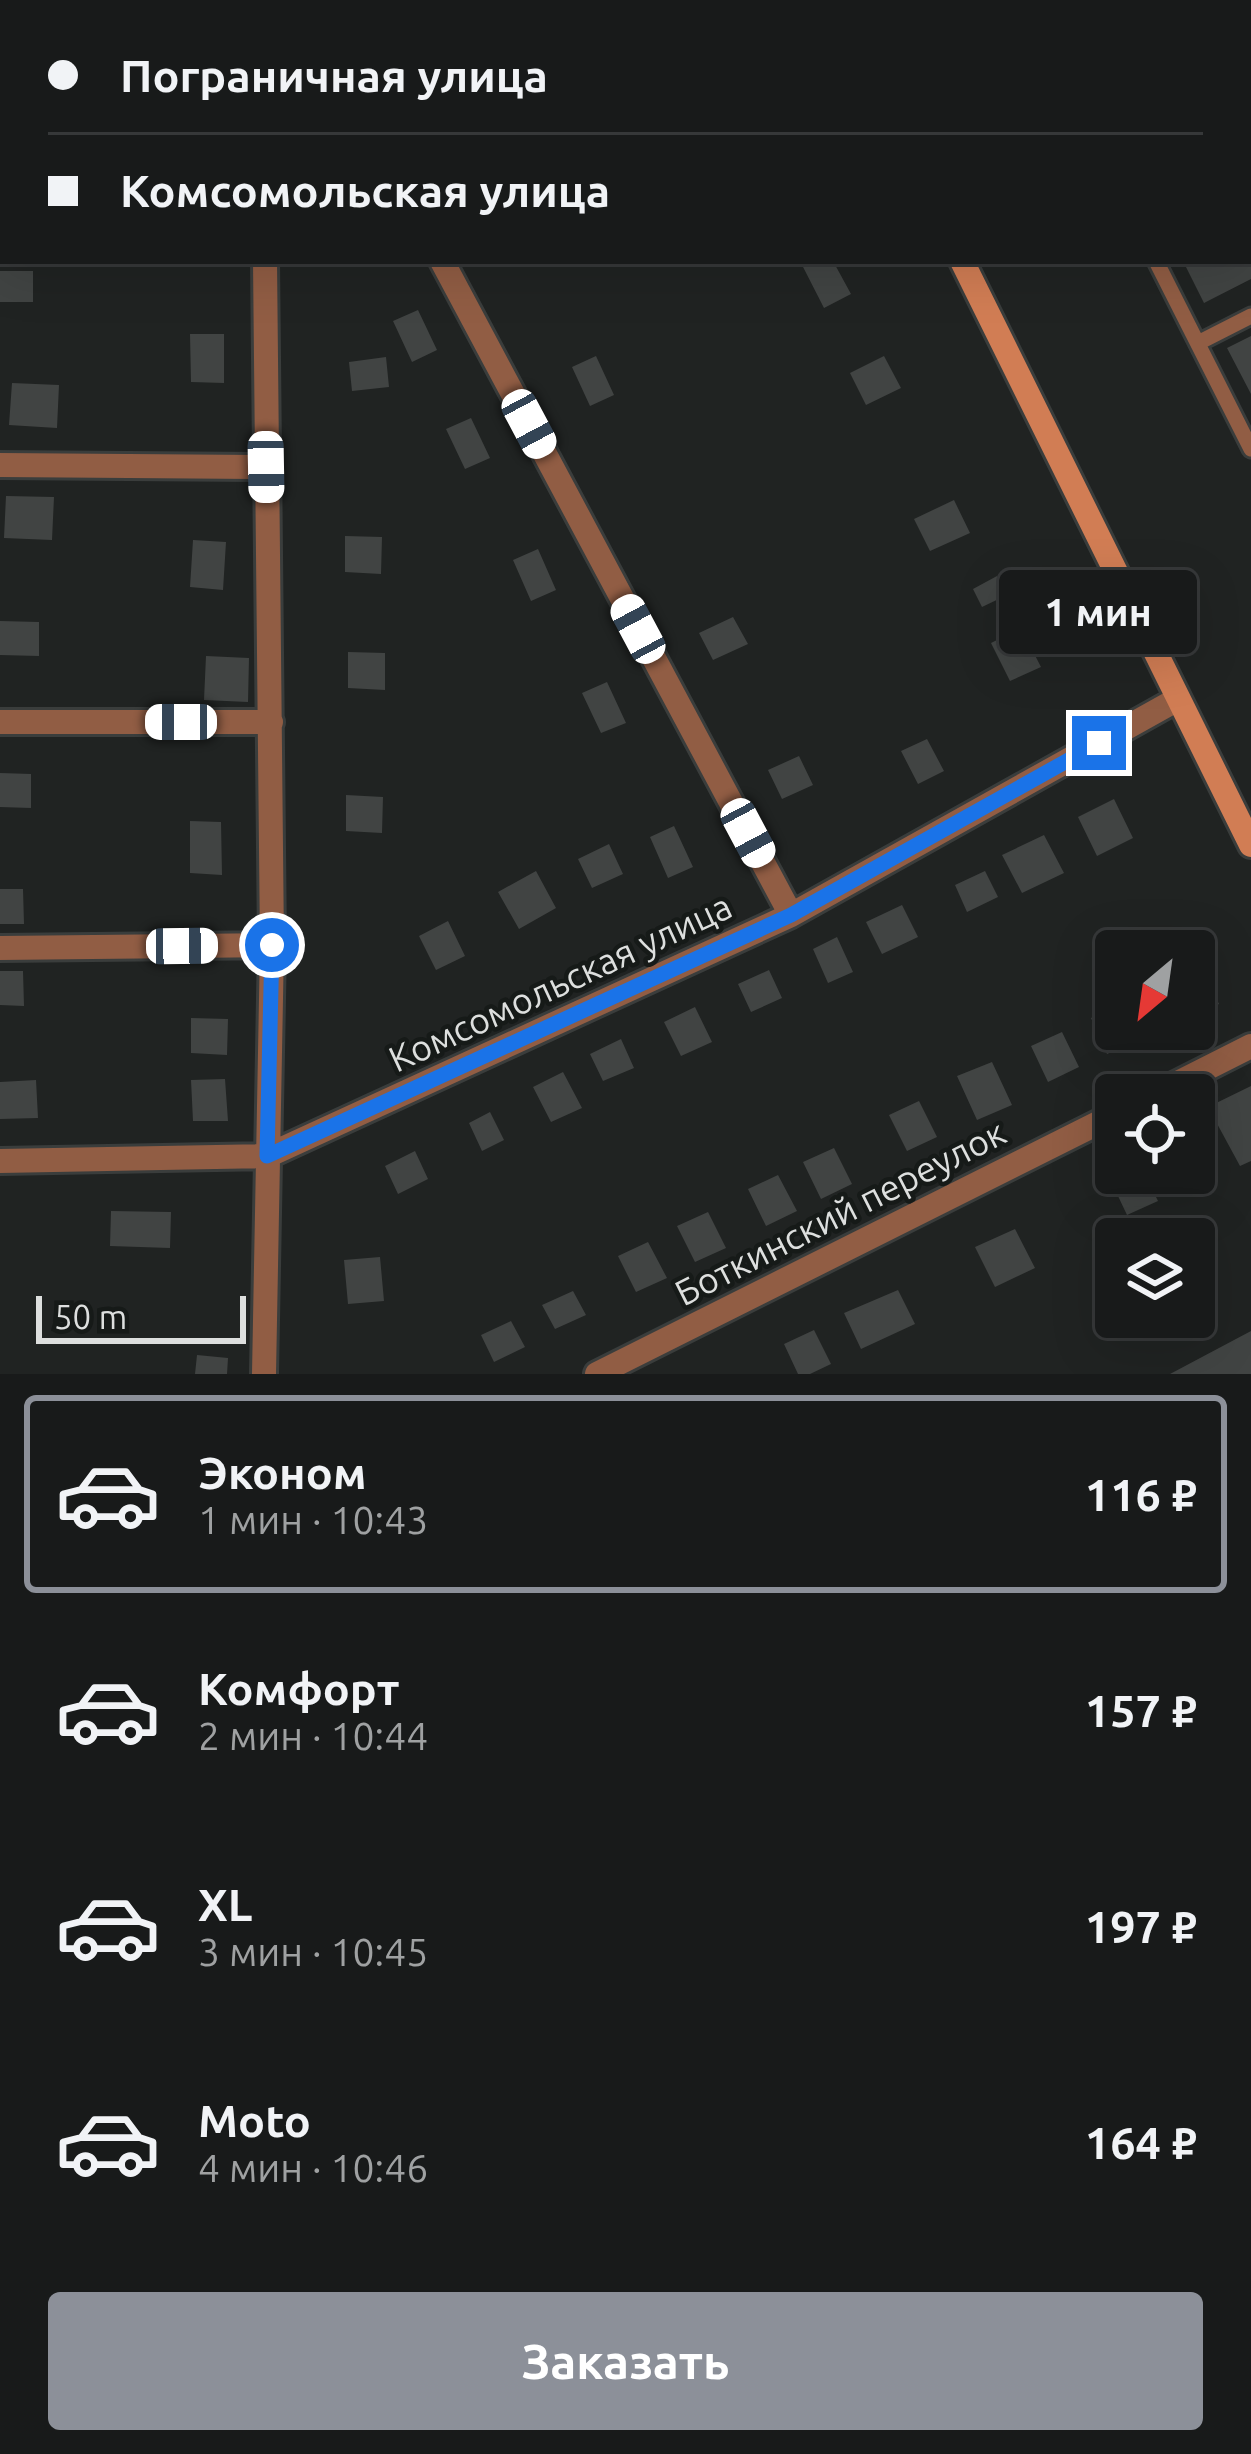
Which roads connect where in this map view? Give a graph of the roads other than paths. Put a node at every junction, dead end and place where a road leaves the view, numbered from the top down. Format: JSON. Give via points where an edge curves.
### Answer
{"nodes":[{"id":1,"x":266,"y":264,"type":"edge"},
{"id":2,"x":444,"y":264,"type":"edge"},
{"id":3,"x":963,"y":264,"type":"edge"},
{"id":4,"x":1158,"y":264,"type":"edge"},
{"id":5,"x":1251,"y":316,"type":"edge"},
{"id":6,"x":1198,"y":343,"type":"junction"},
{"id":7,"x":1251,"y":449,"type":"edge"},
{"id":8,"x":0,"y":465,"type":"edge"},
{"id":9,"x":266,"y":467,"type":"junction"},
{"id":10,"x":1176,"y":700,"type":"junction"},
{"id":11,"x":0,"y":722,"type":"edge"},
{"id":12,"x":271,"y":722,"type":"junction"},
{"id":13,"x":1251,"y":845,"type":"edge"},
{"id":14,"x":791,"y":915,"type":"junction"},
{"id":15,"x":272,"y":945,"type":"junction"},
{"id":16,"x":0,"y":948,"type":"edge"},
{"id":17,"x":1251,"y":1046,"type":"edge"},
{"id":18,"x":1196,"y":1074,"type":"edge"},
{"id":19,"x":1095,"y":1125,"type":"edge"},
{"id":20,"x":267,"y":1156,"type":"junction"},
{"id":21,"x":0,"y":1161,"type":"edge"},
{"id":22,"x":264,"y":1374,"type":"edge"},
{"id":23,"x":597,"y":1374,"type":"edge"}],
"edges":[{"from":1,"to":9,"type":"street"},
{"from":2,"to":14,"type":"street"},
{"from":3,"to":10,"type":"main road"},
{"from":4,"to":6,"type":"lane"},
{"from":5,"to":6,"type":"lane"},
{"from":6,"to":7,"type":"lane"},
{"from":8,"to":9,"type":"street"},
{"from":9,"to":12,"type":"street"},
{"from":10,"to":13,"type":"main road"},
{"from":10,"to":14,"type":"street","name":"Комсомольская улица"},
{"from":11,"to":12,"type":"street"},
{"from":12,"to":15,"type":"street"},
{"from":14,"to":20,"type":"street","name":"Комсомольская улица"},
{"from":15,"to":16,"type":"street"},
{"from":15,"to":20,"type":"street"},
{"from":17,"to":18,"type":"street"},
{"from":19,"to":23,"type":"street","name":"Боткинский переулок"},
{"from":20,"to":21,"type":"street","name":"Комсомольская улица"},
{"from":20,"to":22,"type":"street"}]}
